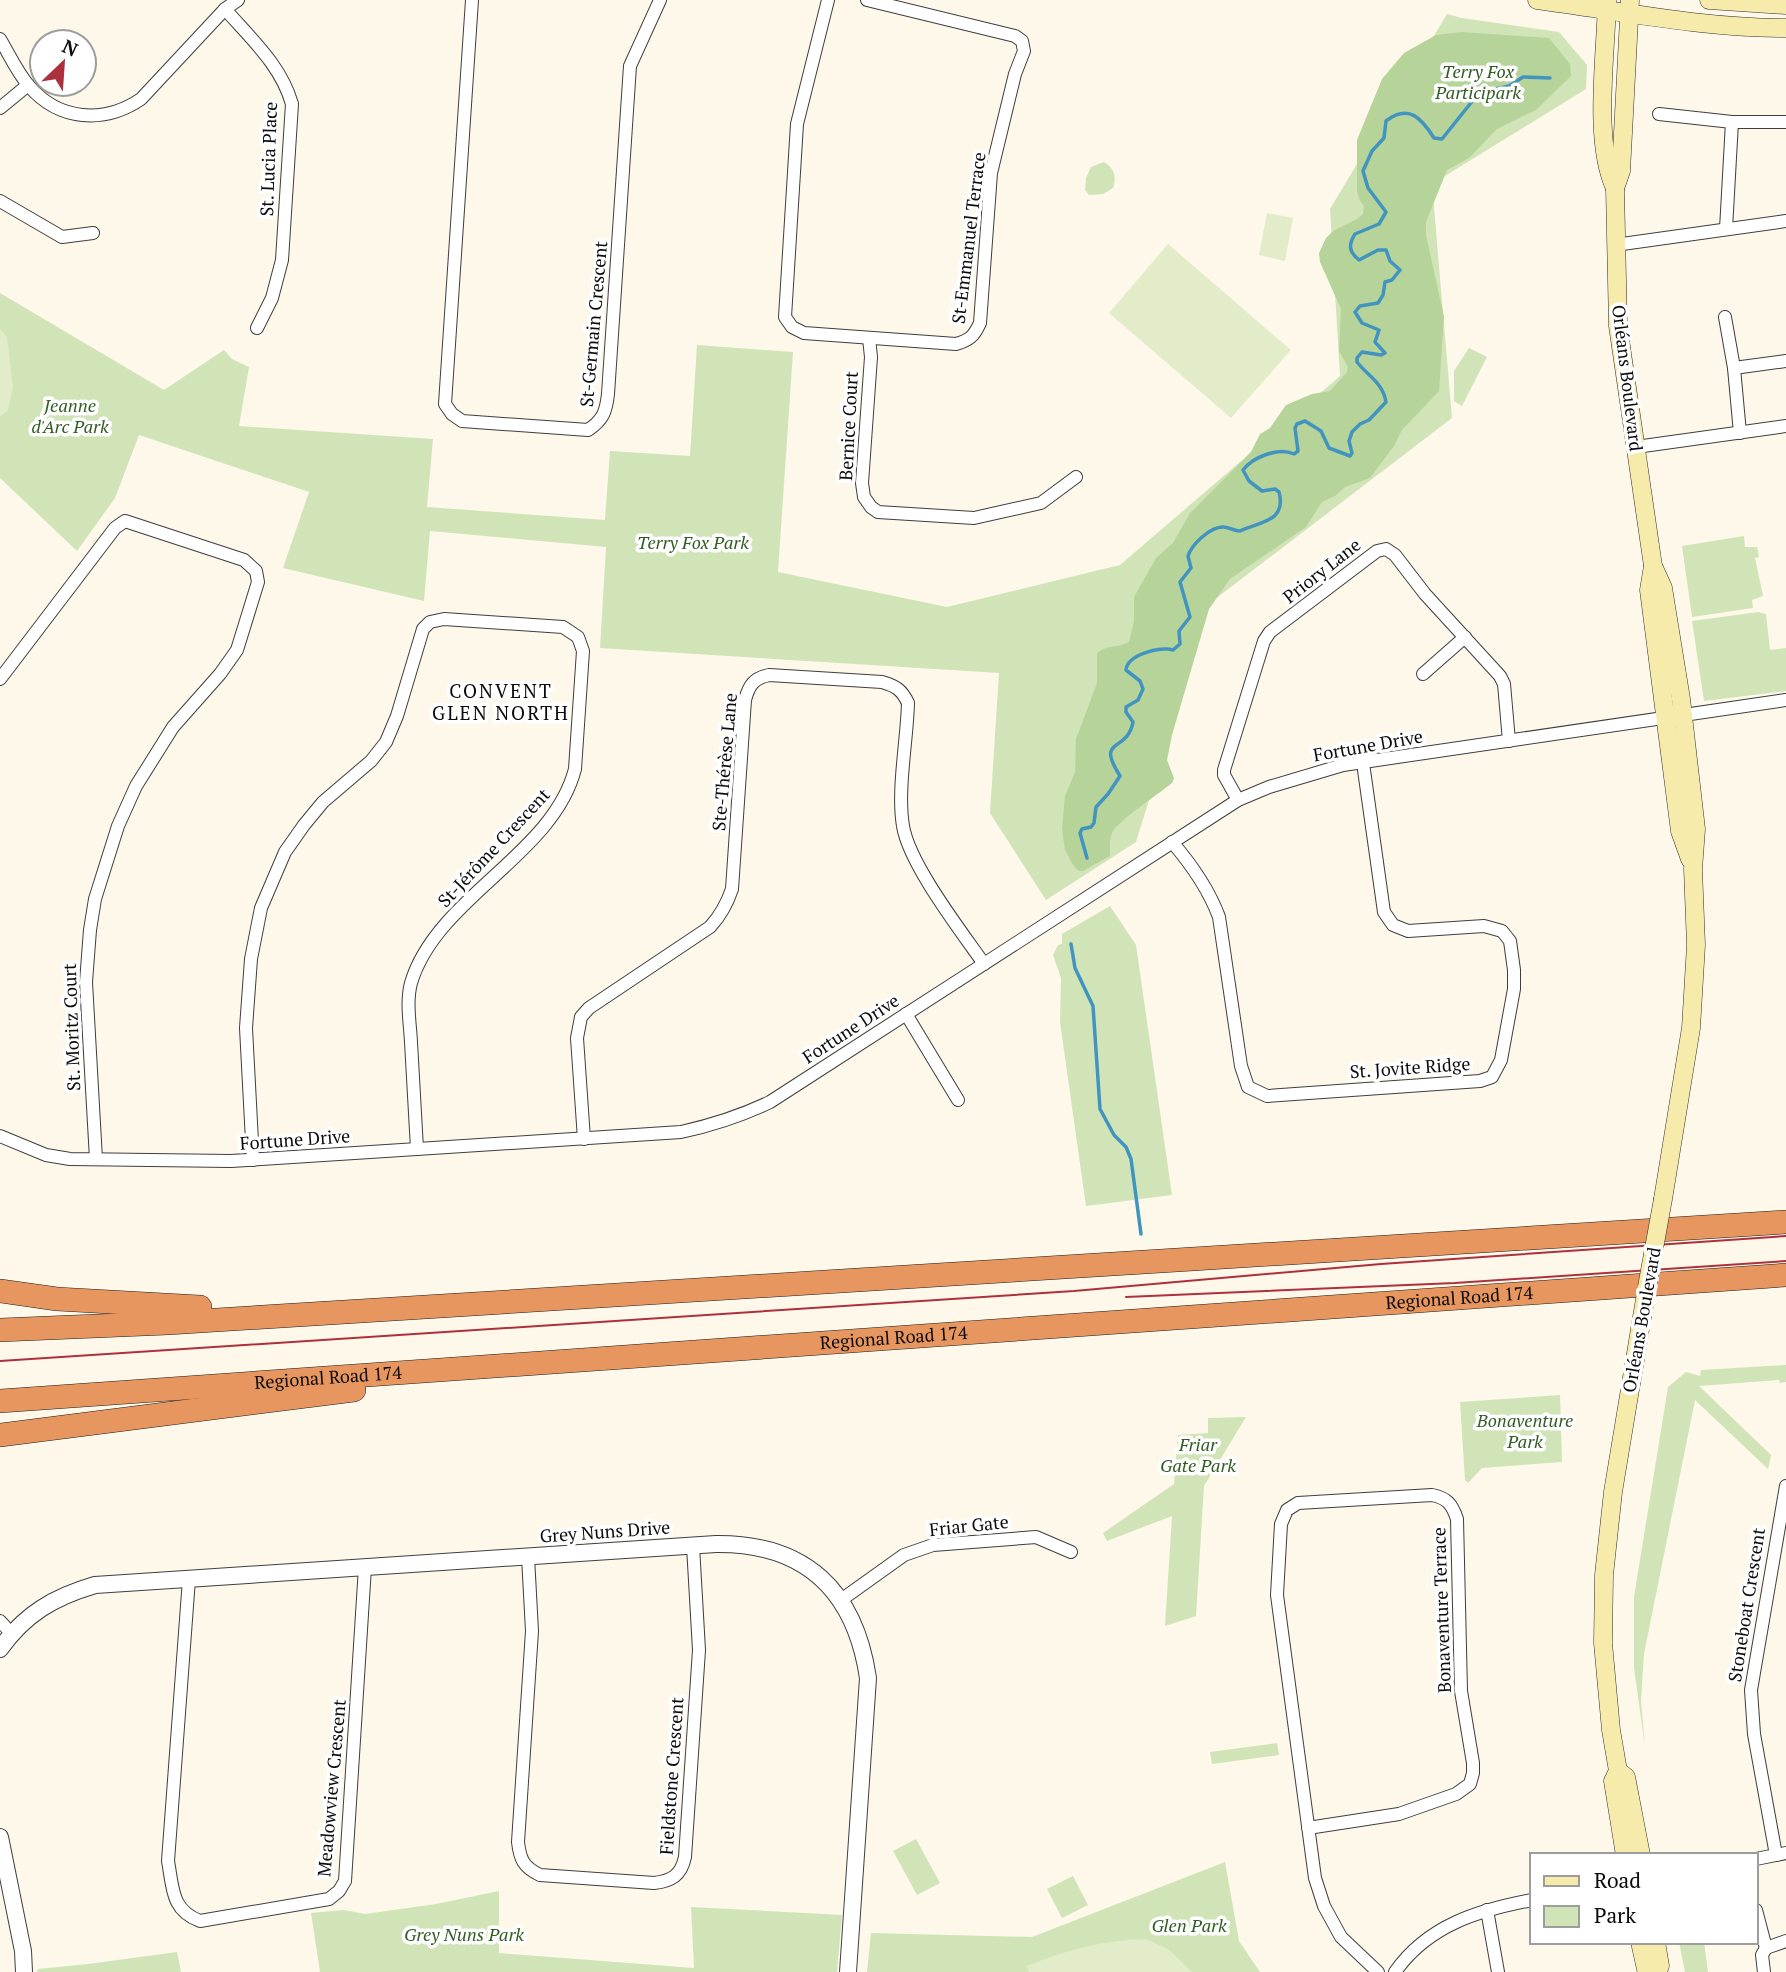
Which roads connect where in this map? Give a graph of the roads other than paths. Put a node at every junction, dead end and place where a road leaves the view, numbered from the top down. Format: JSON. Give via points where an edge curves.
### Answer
{"nodes":[{"id":1,"x":238,"y":0,"type":"edge"},
{"id":2,"x":472,"y":0,"type":"edge"},
{"id":3,"x":660,"y":0,"type":"edge"},
{"id":4,"x":828,"y":0,"type":"edge"},
{"id":5,"x":867,"y":0,"type":"edge"},
{"id":6,"x":1537,"y":0,"type":"edge"},
{"id":7,"x":1709,"y":0,"type":"edge"},
{"id":8,"x":1786,"y":5,"type":"edge"},
{"id":9,"x":1607,"y":6,"type":"edge"},
{"id":10,"x":1629,"y":8,"type":"edge"},
{"id":11,"x":225,"y":9,"type":"junction"},
{"id":12,"x":1786,"y":28,"type":"edge"},
{"id":13,"x":0,"y":39,"type":"edge"},
{"id":14,"x":28,"y":85,"type":"joint"},
{"id":15,"x":41,"y":98,"type":"edge"},
{"id":16,"x":0,"y":108,"type":"edge"},
{"id":17,"x":1659,"y":114,"type":"dead end"},
{"id":18,"x":1732,"y":122,"type":"junction"},
{"id":19,"x":1786,"y":122,"type":"edge"},
{"id":20,"x":1615,"y":188,"type":"junction"},
{"id":21,"x":0,"y":201,"type":"edge"},
{"id":22,"x":1786,"y":221,"type":"edge"},
{"id":23,"x":1726,"y":229,"type":"junction"},
{"id":24,"x":93,"y":233,"type":"dead end"},
{"id":25,"x":1615,"y":245,"type":"junction"},
{"id":26,"x":1725,"y":317,"type":"dead end"},
{"id":27,"x":257,"y":328,"type":"dead end"},
{"id":28,"x":869,"y":338,"type":"junction"},
{"id":29,"x":1786,"y":360,"type":"edge"},
{"id":30,"x":1734,"y":368,"type":"junction"},
{"id":31,"x":1786,"y":426,"type":"edge"},
{"id":32,"x":1740,"y":433,"type":"junction"},
{"id":33,"x":1636,"y":447,"type":"junction"},
{"id":34,"x":1076,"y":477,"type":"dead end"},
{"id":35,"x":1465,"y":637,"type":"junction"},
{"id":36,"x":1423,"y":674,"type":"dead end"},
{"id":37,"x":0,"y":679,"type":"edge"},
{"id":38,"x":1786,"y":700,"type":"edge"},
{"id":39,"x":1675,"y":718,"type":"junction"},
{"id":40,"x":1509,"y":741,"type":"junction"},
{"id":41,"x":1363,"y":763,"type":"junction"},
{"id":42,"x":1238,"y":800,"type":"junction"},
{"id":43,"x":1172,"y":842,"type":"junction"},
{"id":44,"x":984,"y":964,"type":"junction"},
{"id":45,"x":906,"y":1014,"type":"junction"},
{"id":46,"x":958,"y":1100,"type":"dead end"},
{"id":47,"x":0,"y":1136,"type":"edge"},
{"id":48,"x":584,"y":1139,"type":"junction"},
{"id":49,"x":417,"y":1149,"type":"junction"},
{"id":50,"x":96,"y":1159,"type":"junction"},
{"id":51,"x":253,"y":1160,"type":"junction"},
{"id":52,"x":1786,"y":1222,"type":"edge"},
{"id":53,"x":1786,"y":1275,"type":"edge"},
{"id":54,"x":0,"y":1290,"type":"edge"},
{"id":55,"x":584,"y":1297,"type":"junction"},
{"id":56,"x":0,"y":1330,"type":"edge"},
{"id":57,"x":590,"y":1359,"type":"junction"},
{"id":58,"x":0,"y":1401,"type":"edge"},
{"id":59,"x":0,"y":1435,"type":"edge"},
{"id":60,"x":1786,"y":1486,"type":"edge"},
{"id":61,"x":693,"y":1546,"type":"junction"},
{"id":62,"x":1071,"y":1552,"type":"dead end"},
{"id":63,"x":528,"y":1556,"type":"junction"},
{"id":64,"x":365,"y":1567,"type":"junction"},
{"id":65,"x":189,"y":1580,"type":"junction"},
{"id":66,"x":841,"y":1600,"type":"junction"},
{"id":67,"x":6,"y":1627,"type":"edge"},
{"id":68,"x":0,"y":1649,"type":"edge"},
{"id":69,"x":1618,"y":1770,"type":"junction"},
{"id":70,"x":1308,"y":1828,"type":"junction"},
{"id":71,"x":0,"y":1837,"type":"edge"},
{"id":72,"x":1625,"y":1853,"type":"edge"},
{"id":73,"x":1641,"y":1853,"type":"edge"},
{"id":74,"x":1781,"y":1854,"type":"edge"},
{"id":75,"x":1758,"y":1858,"type":"edge"},
{"id":76,"x":1530,"y":1900,"type":"edge"},
{"id":77,"x":1487,"y":1910,"type":"junction"},
{"id":78,"x":1758,"y":1918,"type":"edge"},
{"id":79,"x":1786,"y":1941,"type":"edge"},
{"id":80,"x":1640,"y":1944,"type":"edge"},
{"id":81,"x":1656,"y":1944,"type":"edge"},
{"id":82,"x":1766,"y":1948,"type":"junction"},
{"id":83,"x":24,"y":1972,"type":"edge"},
{"id":84,"x":848,"y":1972,"type":"edge"},
{"id":85,"x":1378,"y":1972,"type":"edge"},
{"id":86,"x":1395,"y":1972,"type":"edge"},
{"id":87,"x":1498,"y":1972,"type":"edge"},
{"id":88,"x":1649,"y":1972,"type":"edge"},
{"id":89,"x":1657,"y":1972,"type":"edge"},
{"id":90,"x":1765,"y":1972,"type":"edge"}],
"edges":[{"from":1,"to":11,"type":"street"},
{"from":2,"to":3,"type":"street","name":"St-Germain Crescent","via":[[445,404],[463,421],[587,430],[606,412],[630,66]]},
{"from":4,"to":28,"type":"street","name":"St-Emmanuel Terrace","via":[[797,124],[785,317],[804,333]]},
{"from":5,"to":28,"type":"street","name":"St-Emmanuel Terrace","via":[[1016,36],[1024,51],[991,173],[980,323],[975,336],[956,344]]},
{"from":6,"to":9,"type":"main road"},
{"from":7,"to":8,"type":"main road"},
{"from":9,"to":10,"type":"main road"},
{"from":9,"to":20,"type":"main road","name":"Orléans Boulevard","via":[[1604,126],[1606,170]]},
{"from":10,"to":12,"type":"main road","via":[[1753,28]]},
{"from":10,"to":20,"type":"main road","name":"Orléans Boulevard","via":[[1621,171]]},
{"from":11,"to":15,"type":"street","via":[[128,108],[99,117],[68,113]]},
{"from":11,"to":27,"type":"street","name":"St. Lucia Place","via":[[278,69],[292,104],[282,260],[272,298]]},
{"from":13,"to":14,"type":"street"},
{"from":14,"to":16,"type":"street"},
{"from":17,"to":18,"type":"street"},
{"from":18,"to":19,"type":"street"},
{"from":18,"to":23,"type":"street"},
{"from":20,"to":25,"type":"main road","name":"Orléans Boulevard"},
{"from":21,"to":24,"type":"street","via":[[62,237]]},
{"from":22,"to":23,"type":"street"},
{"from":23,"to":25,"type":"street"},
{"from":25,"to":33,"type":"main road","name":"Orléans Boulevard","via":[[1618,326]]},
{"from":26,"to":30,"type":"street"},
{"from":28,"to":34,"type":"street","name":"Bernice Court","via":[[862,483],[864,497],[878,512],[974,519],[1041,503]]},
{"from":29,"to":30,"type":"street"},
{"from":30,"to":32,"type":"street"},
{"from":31,"to":32,"type":"street"},
{"from":32,"to":33,"type":"street"},
{"from":33,"to":39,"type":"main road","name":"Orléans Boulevard","via":[[1653,566],[1663,588]]},
{"from":35,"to":36,"type":"street"},
{"from":35,"to":40,"type":"street","name":"Priory Lane","via":[[1504,684]]},
{"from":35,"to":42,"type":"street","name":"Priory Lane","via":[[1395,555],[1377,551],[1269,632],[1224,770]]},
{"from":37,"to":50,"type":"street","name":"St. Moritz Court","via":[[125,521],[244,560],[256,571],[256,593],[237,650],[155,753],[127,806],[103,869],[90,930],[86,982]]},
{"from":38,"to":39,"type":"street","name":"Fortune Drive"},
{"from":39,"to":40,"type":"street","name":"Fortune Drive"},
{"from":39,"to":69,"type":"main road","name":"Orléans Boulevard","bridge":true,"via":[[1681,831],[1693,869],[1696,945],[1691,1028],[1612,1492],[1604,1575],[1603,1643]]},
{"from":40,"to":41,"type":"street","name":"Fortune Drive"},
{"from":41,"to":42,"type":"street","name":"Fortune Drive","via":[[1319,771]]},
{"from":41,"to":43,"type":"street","name":"St. Jovite Ridge","via":[[1384,912],[1393,925],[1408,930],[1484,926],[1502,931],[1510,941],[1514,989],[1501,1060],[1492,1077],[1267,1096],[1248,1087],[1219,917],[1199,877]]},
{"from":42,"to":43,"type":"street","name":"Fortune Drive"},
{"from":43,"to":44,"type":"street","name":"Fortune Drive"},
{"from":44,"to":45,"type":"street","name":"Fortune Drive"},
{"from":44,"to":48,"type":"street","name":"Ste-Thérèse Lane","via":[[908,844],[902,808],[908,703],[902,691],[883,682],[759,677],[748,687],[745,700],[734,869],[727,903],[710,926],[581,1017],[577,1038]]},
{"from":45,"to":46,"type":"street"},
{"from":45,"to":48,"type":"street","name":"Fortune Drive","via":[[744,1115],[681,1132]]},
{"from":47,"to":50,"type":"street","name":"Fortune Drive","via":[[46,1155]]},
{"from":48,"to":49,"type":"street","name":"Fortune Drive"},
{"from":49,"to":51,"type":"street","name":"Fortune Drive"},
{"from":49,"to":51,"type":"street","name":"St-Jérôme Crescent","via":[[408,997],[419,965],[434,938],[557,812],[571,786],[583,651],[578,637],[563,626],[430,622],[423,629],[386,742],[323,802],[285,852],[261,908],[251,959],[246,1051]]},
{"from":50,"to":51,"type":"street","name":"Fortune Drive"},
{"from":52,"to":55,"type":"highway"},
{"from":53,"to":57,"type":"highway","name":"Regional Road 174"},
{"from":54,"to":55,"type":"highway","via":[[70,1300],[226,1307]]},
{"from":55,"to":56,"type":"highway"},
{"from":57,"to":58,"type":"highway","name":"Regional Road 174"},
{"from":57,"to":59,"type":"highway"},
{"from":60,"to":74,"type":"street","name":"Stoneboat Crescent","via":[[1751,1690],[1754,1734]]},
{"from":61,"to":63,"type":"street","name":"Grey Nuns Drive"},
{"from":61,"to":63,"type":"street","name":"Fieldstone Crescent","via":[[699,1650],[685,1857],[677,1875],[654,1883],[540,1875],[529,1870],[519,1856],[533,1631]]},
{"from":61,"to":66,"type":"street","name":"Grey Nuns Drive","via":[[739,1544],[774,1551],[815,1573]]},
{"from":62,"to":66,"type":"street","name":"Friar Gate","via":[[1036,1537],[933,1545],[904,1555]]},
{"from":63,"to":64,"type":"street","name":"Grey Nuns Drive"},
{"from":64,"to":65,"type":"street","name":"Grey Nuns Drive"},
{"from":64,"to":65,"type":"street","name":"Meadowview Crescent","via":[[345,1881],[329,1899],[200,1921],[187,1916],[176,1901],[168,1861]]},
{"from":65,"to":67,"type":"street","name":"Grey Nuns Drive","via":[[95,1585],[68,1593]]},
{"from":66,"to":84,"type":"street","name":"Grey Nuns Drive","via":[[852,1616],[868,1678]]},
{"from":67,"to":68,"type":"street","name":"Grey Nuns Drive"},
{"from":69,"to":72,"type":"main road","name":"Orléans Boulevard","via":[[1613,1781]]},
{"from":69,"to":73,"type":"main road","name":"Orléans Boulevard","via":[[1626,1777]]},
{"from":70,"to":70,"type":"street","name":"Bonaventure Terrace","via":[[1399,1814],[1456,1794],[1470,1784],[1473,1763],[1461,1692],[1457,1519],[1448,1501],[1440,1497],[1298,1503],[1283,1517],[1276,1595]]},
{"from":70,"to":85,"type":"street","name":"Bonaventure Terrace","via":[[1324,1906],[1341,1937]]},
{"from":71,"to":83,"type":"street"},
{"from":74,"to":75,"type":"street"},
{"from":76,"to":77,"type":"street"},
{"from":77,"to":86,"type":"street","via":[[1438,1930]]},
{"from":77,"to":87,"type":"street"},
{"from":78,"to":82,"type":"street"},
{"from":79,"to":82,"type":"street"},
{"from":80,"to":88,"type":"main road"},
{"from":81,"to":89,"type":"main road"},
{"from":82,"to":90,"type":"street","via":[[1762,1955]]}]}
